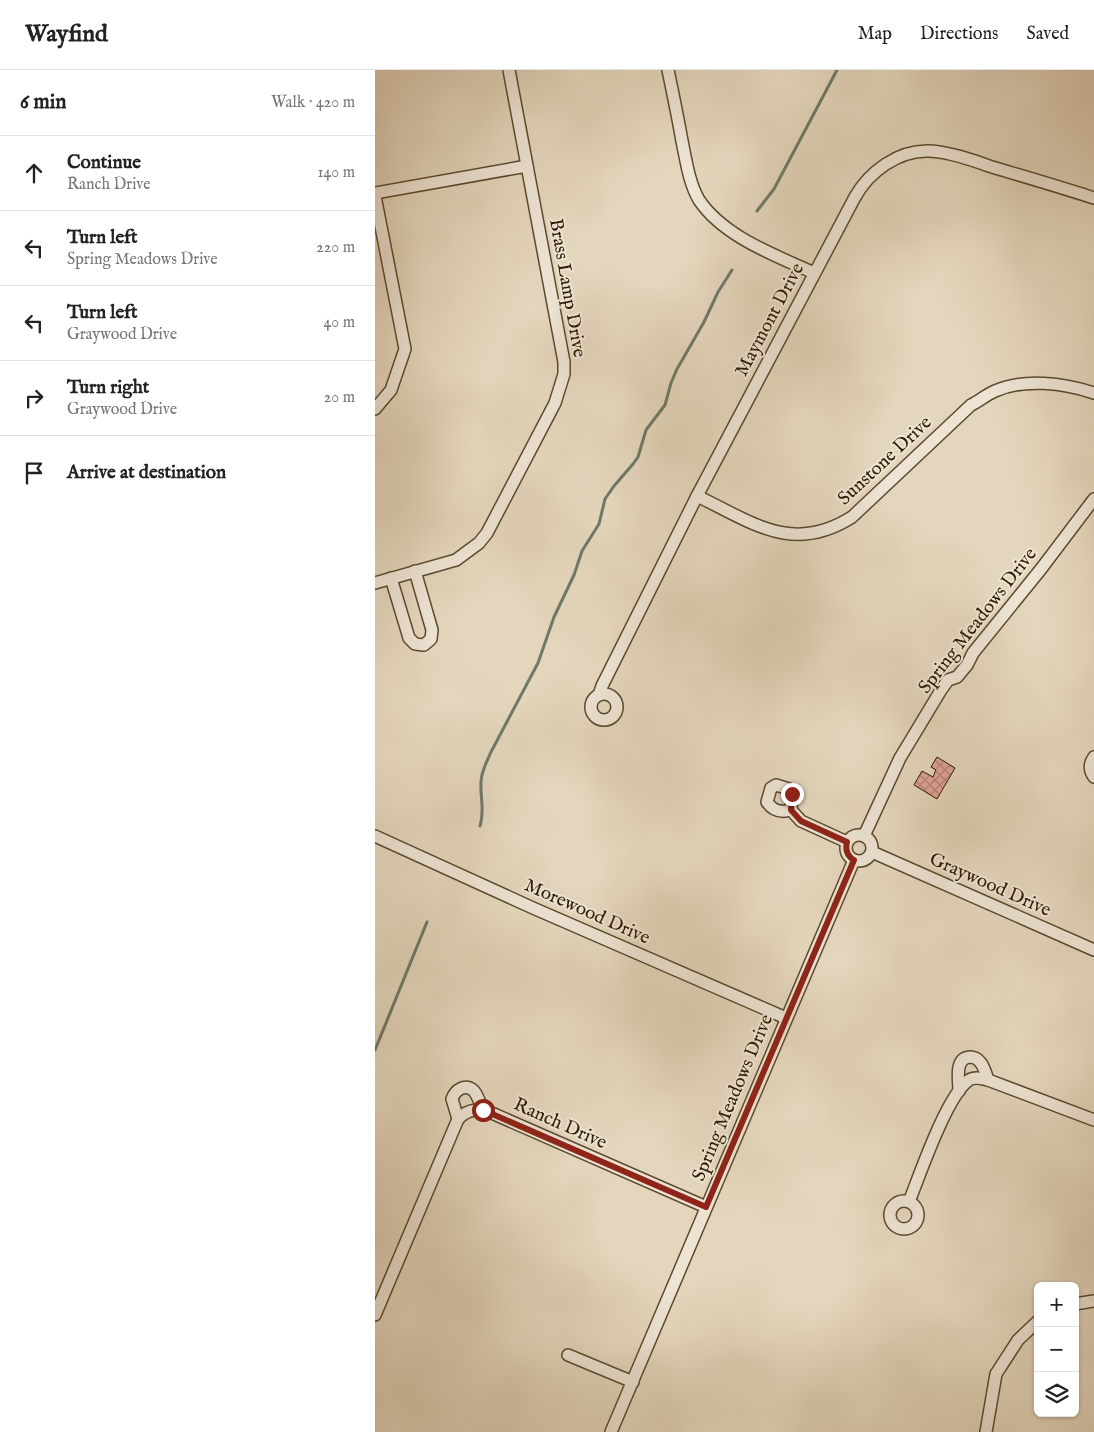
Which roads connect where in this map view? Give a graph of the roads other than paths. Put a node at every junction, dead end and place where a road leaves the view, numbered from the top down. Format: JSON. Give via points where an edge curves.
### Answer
{"nodes":[{"id":1,"x":509,"y":70,"type":"edge"},
{"id":2,"x":668,"y":70,"type":"edge"},
{"id":3,"x":527,"y":166,"type":"junction"},
{"id":4,"x":375,"y":195,"type":"edge"},
{"id":5,"x":1094,"y":198,"type":"edge"},
{"id":6,"x":814,"y":273,"type":"junction"},
{"id":7,"x":1094,"y":393,"type":"edge"},
{"id":8,"x":375,"y":409,"type":"edge"},
{"id":9,"x":697,"y":496,"type":"junction"},
{"id":10,"x":1094,"y":499,"type":"edge"},
{"id":11,"x":1090,"y":510,"type":"edge"},
{"id":12,"x":415,"y":571,"type":"junction"},
{"id":13,"x":391,"y":578,"type":"junction"},
{"id":14,"x":375,"y":583,"type":"edge"},
{"id":15,"x":599,"y":695,"type":"dead end"},
{"id":16,"x":1094,"y":757,"type":"edge"},
{"id":17,"x":1094,"y":777,"type":"edge"},
{"id":18,"x":791,"y":810,"type":"dead end"},
{"id":19,"x":375,"y":836,"type":"edge"},
{"id":20,"x":865,"y":836,"type":"junction"},
{"id":21,"x":847,"y":842,"type":"junction"},
{"id":22,"x":871,"y":852,"type":"junction"},
{"id":23,"x":854,"y":860,"type":"junction"},
{"id":24,"x":1094,"y":950,"type":"edge"},
{"id":25,"x":786,"y":1018,"type":"junction"},
{"id":26,"x":988,"y":1080,"type":"junction"},
{"id":27,"x":959,"y":1091,"type":"junction"},
{"id":28,"x":483,"y":1110,"type":"junction"},
{"id":29,"x":458,"y":1119,"type":"junction"},
{"id":30,"x":1094,"y":1120,"type":"edge"},
{"id":31,"x":909,"y":1202,"type":"dead end"},
{"id":32,"x":706,"y":1207,"type":"junction"},
{"id":33,"x":1094,"y":1301,"type":"edge"},
{"id":34,"x":1079,"y":1303,"type":"edge"},
{"id":35,"x":375,"y":1315,"type":"edge"},
{"id":36,"x":1034,"y":1325,"type":"edge"},
{"id":37,"x":568,"y":1354,"type":"dead end"},
{"id":38,"x":633,"y":1382,"type":"junction"},
{"id":39,"x":611,"y":1432,"type":"edge"},
{"id":40,"x":986,"y":1432,"type":"edge"}],
"edges":[{"from":1,"to":3,"type":"street","name":"Brass Lamp Drive"},
{"from":2,"to":6,"type":"street","via":[[688,169],[698,198],[724,226]]},
{"from":3,"to":4,"type":"street"},
{"from":3,"to":12,"type":"street","name":"Brass Lamp Drive","via":[[564,374],[555,403],[487,533],[456,560]]},
{"from":4,"to":8,"type":"street","via":[[405,349],[391,390]]},
{"from":5,"to":6,"type":"street","name":"Maymont Drive","via":[[943,153],[927,150],[911,154],[879,168],[862,185]]},
{"from":6,"to":9,"type":"street","name":"Maymont Drive"},
{"from":7,"to":9,"type":"street","name":"Sunstone Drive","via":[[1054,385],[1026,384],[994,391],[971,405],[852,517],[816,533],[792,535],[775,532]]},
{"from":9,"to":15,"type":"street","name":"Maymont Drive"},
{"from":10,"to":11,"type":"street","name":"Spring Meadows Drive","via":[[1089,504]]},
{"from":11,"to":20,"type":"street","name":"Spring Meadows Drive","via":[[973,653],[967,665],[941,690],[900,758]]},
{"from":12,"to":13,"type":"street","name":"Brass Lamp Drive"},
{"from":12,"to":13,"type":"street","via":[[432,630],[431,639],[424,645],[415,644],[409,638]]},
{"from":13,"to":14,"type":"street","name":"Brass Lamp Drive"},
{"from":16,"to":17,"type":"street","via":[[1090,765]]},
{"from":18,"to":21,"type":"street","via":[[801,821]]},
{"from":19,"to":25,"type":"street","name":"Morewood Drive"},
{"from":20,"to":21,"type":"street","via":[[853,836]]},
{"from":20,"to":22,"type":"street","via":[[870,841]]},
{"from":21,"to":23,"type":"street","via":[[848,855]]},
{"from":22,"to":23,"type":"street","via":[[863,861]]},
{"from":22,"to":24,"type":"street","name":"Graywood Drive"},
{"from":23,"to":25,"type":"street","name":"Spring Meadows Drive"},
{"from":25,"to":32,"type":"street","name":"Spring Meadows Drive"},
{"from":26,"to":27,"type":"street","via":[[969,1080]]},
{"from":26,"to":27,"type":"street","via":[[980,1062],[967,1057],[959,1066]]},
{"from":26,"to":30,"type":"street"},
{"from":27,"to":31,"type":"street","via":[[932,1143]]},
{"from":28,"to":29,"type":"street","name":"Ranch Drive","via":[[468,1112]]},
{"from":28,"to":29,"type":"street","via":[[474,1092],[459,1089],[452,1099]]},
{"from":28,"to":32,"type":"street","name":"Ranch Drive"},
{"from":29,"to":35,"type":"street"},
{"from":32,"to":38,"type":"street","name":"Spring Meadows Drive"},
{"from":33,"to":34,"type":"street"},
{"from":36,"to":40,"type":"street","via":[[1018,1340],[996,1374]]},
{"from":37,"to":38,"type":"street"},
{"from":38,"to":39,"type":"street","name":"Spring Meadows Drive"}]}
